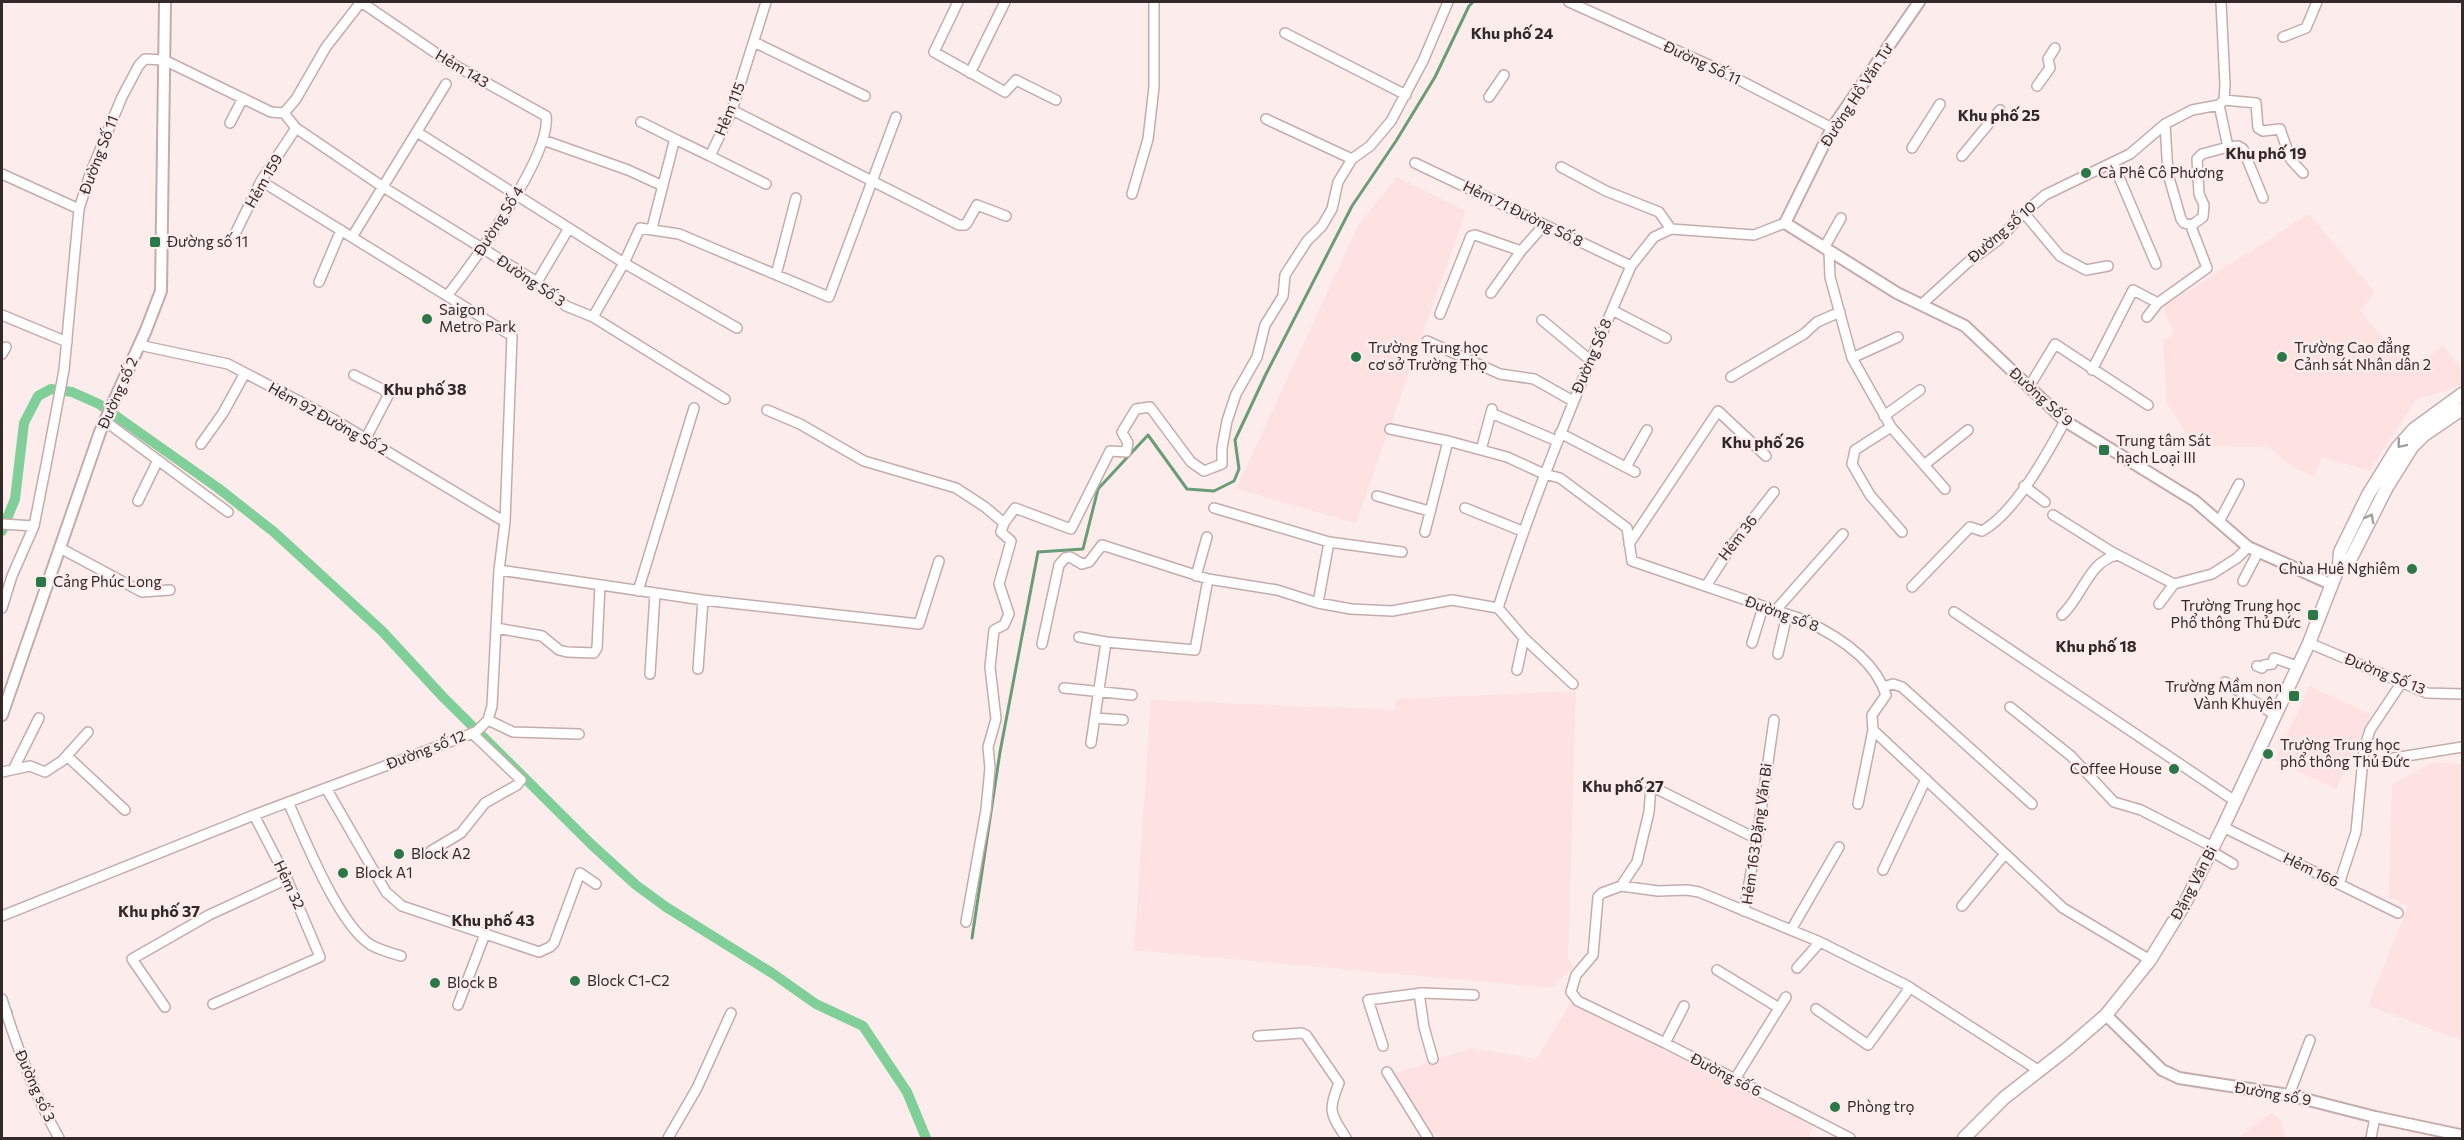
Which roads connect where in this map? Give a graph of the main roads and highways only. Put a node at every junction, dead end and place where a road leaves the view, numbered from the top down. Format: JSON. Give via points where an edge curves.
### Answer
{"nodes":[{"id":1,"x":2463,"y":394,"type":"edge"},
{"id":2,"x":2463,"y":409,"type":"edge"},
{"id":3,"x":2339,"y":566,"type":"junction"},
{"id":4,"x":1964,"y":1138,"type":"edge"}],
"edges":[{"from":1,"to":3,"type":"main road","name":"Đặng Văn Bi","one_way":true,"via":[[2414,429],[2397,448],[2368,495],[2340,552]]},
{"from":3,"to":2,"type":"main road","name":"Đặng Văn Bi","one_way":true,"via":[[2351,558],[2412,447]]},
{"from":3,"to":4,"type":"main road","name":"Đặng Văn Bi","via":[[2309,643],[2223,827],[2184,905],[2150,960],[2106,1015],[2004,1098]]}]}
